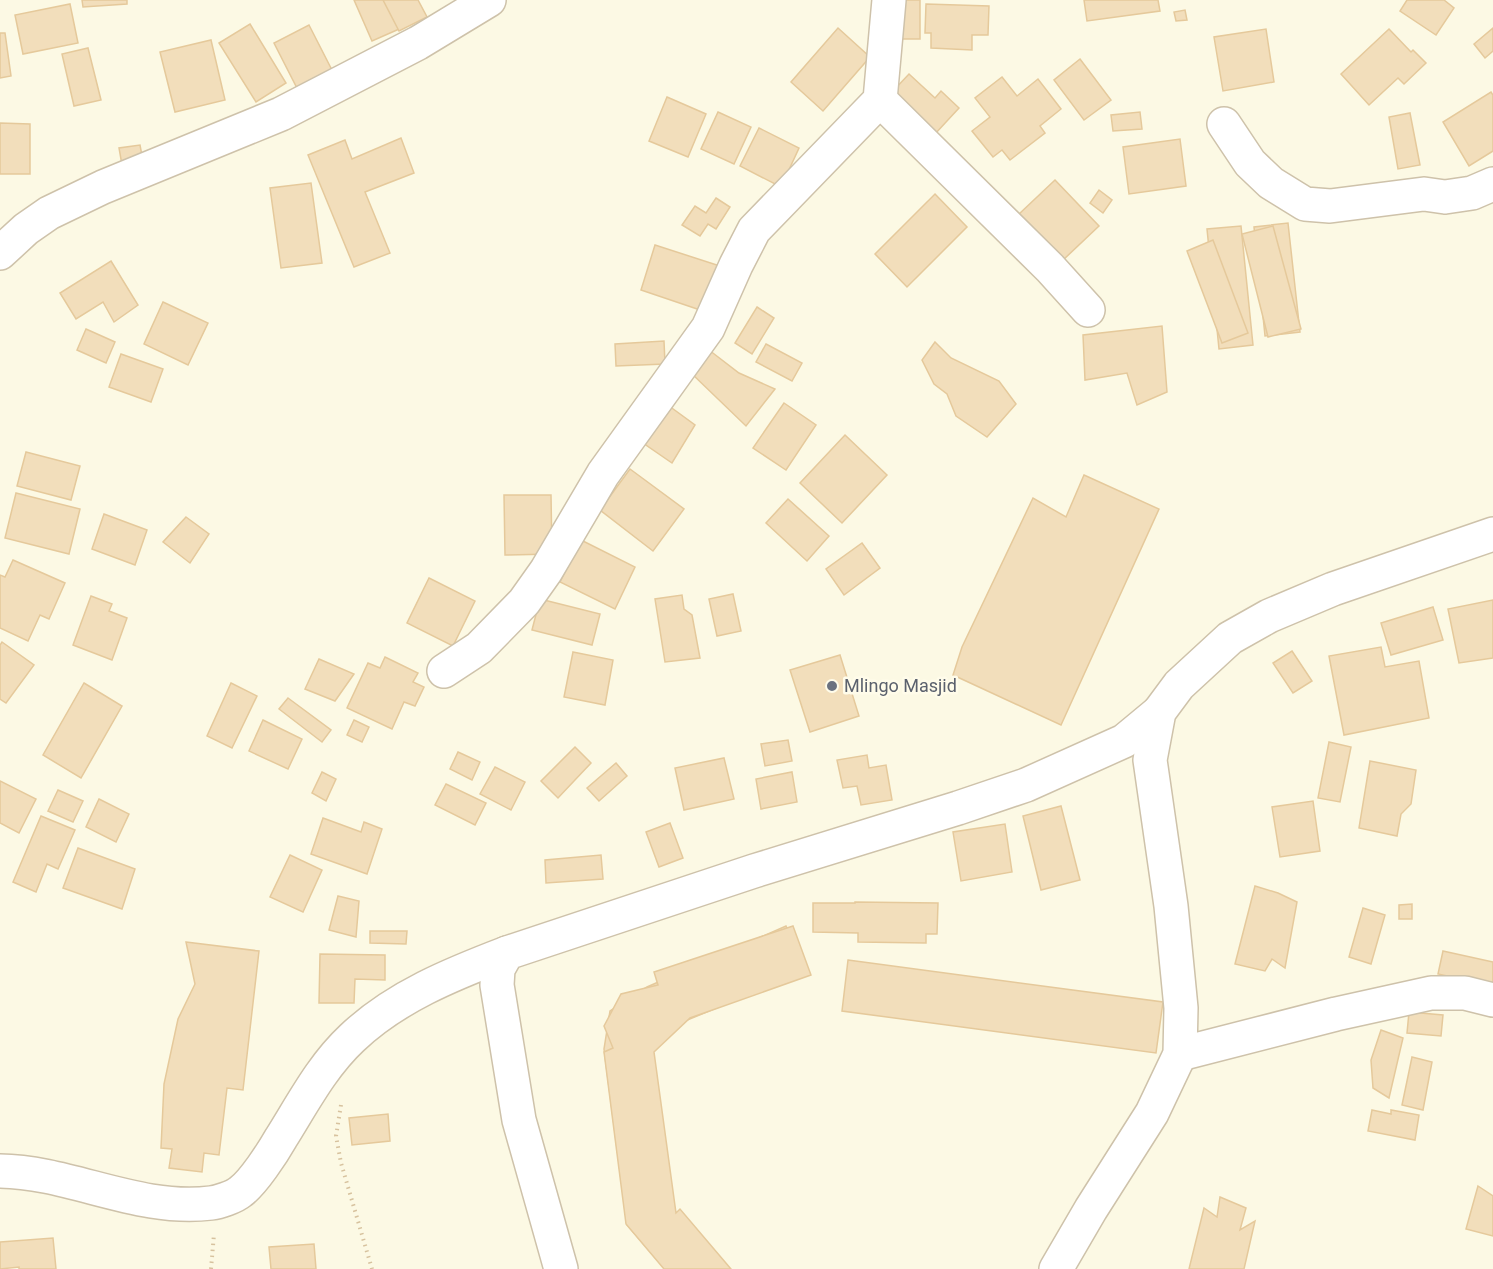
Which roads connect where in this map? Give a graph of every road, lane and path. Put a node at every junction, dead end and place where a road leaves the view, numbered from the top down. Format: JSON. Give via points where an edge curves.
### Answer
{"nodes":[{"id":1,"x":489,"y":0,"type":"edge"},
{"id":2,"x":889,"y":0,"type":"edge"},
{"id":3,"x":880,"y":100,"type":"junction"},
{"id":4,"x":1224,"y":124,"type":"dead end"},
{"id":5,"x":1493,"y":184,"type":"edge"},
{"id":6,"x":0,"y":253,"type":"edge"},
{"id":7,"x":1088,"y":310,"type":"dead end"},
{"id":8,"x":1493,"y":534,"type":"edge"},
{"id":9,"x":444,"y":671,"type":"dead end"},
{"id":10,"x":1159,"y":712,"type":"junction"},
{"id":11,"x":507,"y":953,"type":"junction"},
{"id":12,"x":1493,"y":1000,"type":"edge"},
{"id":13,"x":1179,"y":1054,"type":"junction"},
{"id":14,"x":341,"y":1101,"type":"dead end"},
{"id":15,"x":0,"y":1171,"type":"edge"},
{"id":16,"x":372,"y":1269,"type":"edge"},
{"id":17,"x":561,"y":1269,"type":"edge"},
{"id":18,"x":1056,"y":1269,"type":"edge"}],
"edges":[{"from":1,"to":6,"type":"street","via":[[418,43],[281,114],[66,204],[26,229]]},
{"from":2,"to":3,"type":"street"},
{"from":3,"to":7,"type":"street"},
{"from":3,"to":9,"type":"street","via":[[754,230],[708,328],[603,474],[524,602],[479,648]]},
{"from":4,"to":5,"type":"street","via":[[1250,163],[1271,183],[1305,204],[1330,206],[1424,194],[1445,197],[1472,193]]},
{"from":8,"to":10,"type":"street","via":[[1333,589],[1269,616],[1230,638],[1179,685]]},
{"from":10,"to":11,"type":"street","via":[[1124,741],[1026,785]]},
{"from":10,"to":13,"type":"street","via":[[1150,760],[1181,1008]]},
{"from":11,"to":15,"type":"street","via":[[448,975],[377,1016],[351,1038],[322,1071],[268,1160],[240,1192],[213,1203],[172,1204]]},
{"from":11,"to":17,"type":"street","via":[[498,969],[496,985],[519,1120]]},
{"from":12,"to":13,"type":"street","via":[[1465,993],[1431,993]]},
{"from":13,"to":18,"type":"street","via":[[1152,1113]]},
{"from":14,"to":16,"type":"path","via":[[336,1136],[340,1163]]}]}
